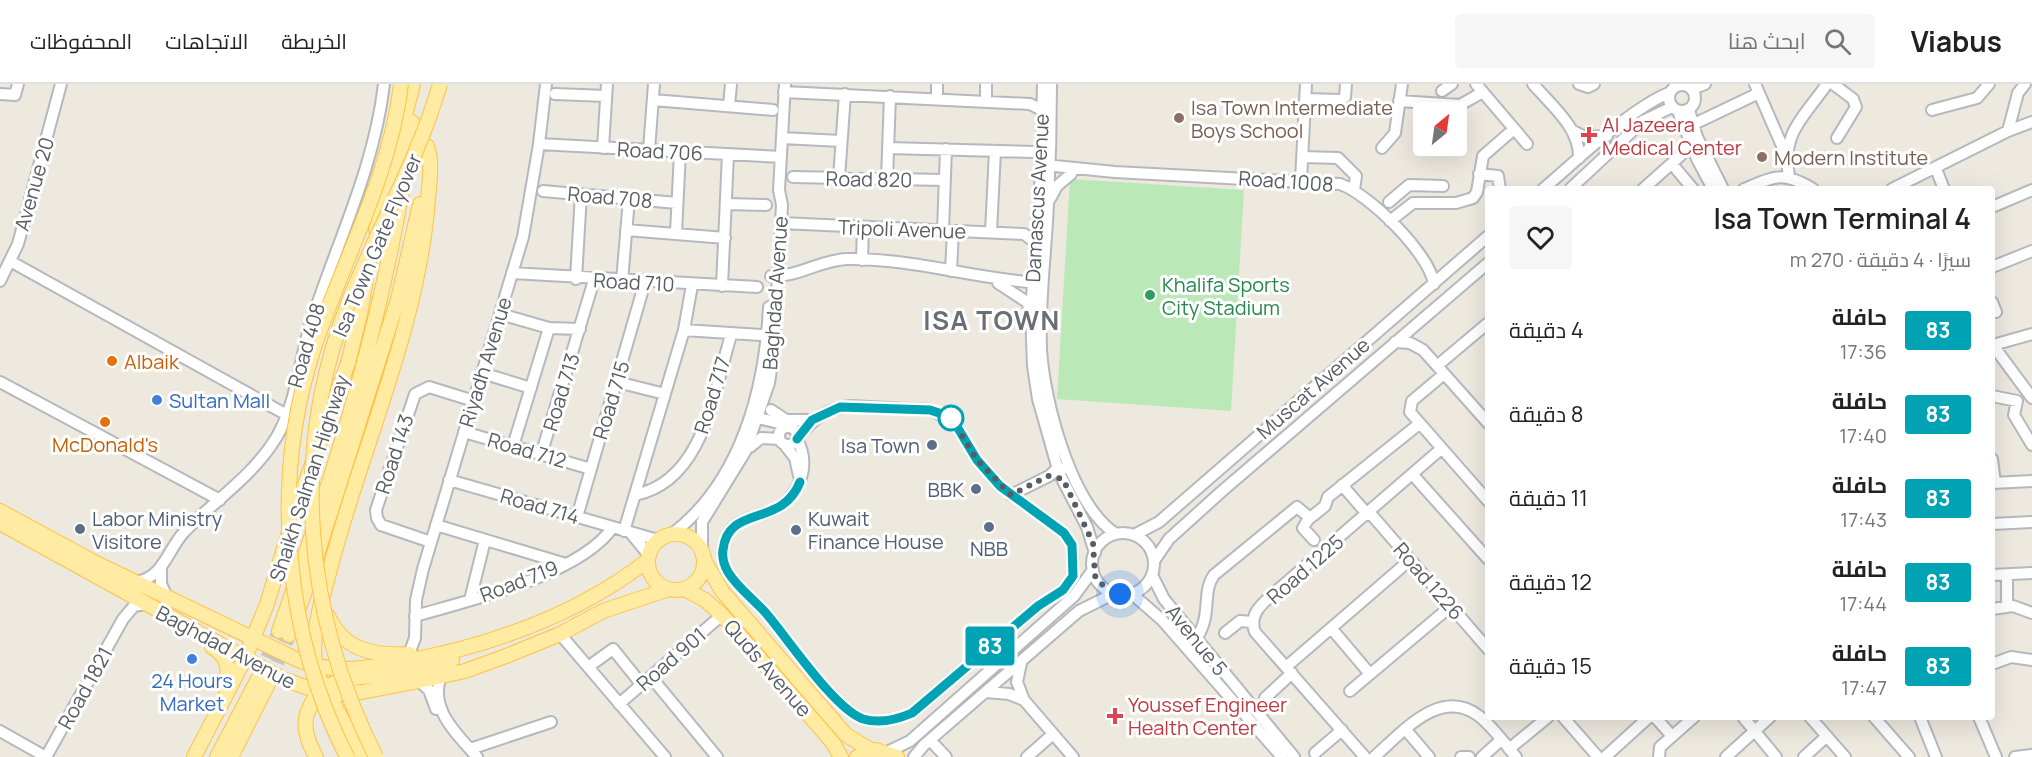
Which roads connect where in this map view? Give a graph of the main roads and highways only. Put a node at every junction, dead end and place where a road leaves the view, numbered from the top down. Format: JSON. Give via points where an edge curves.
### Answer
{"nodes":[{"id":1,"x":401,"y":84,"type":"edge"},
{"id":2,"x":415,"y":84,"type":"edge"},
{"id":3,"x":433,"y":84,"type":"edge"},
{"id":4,"x":440,"y":84,"type":"edge"},
{"id":5,"x":427,"y":146,"type":"junction"},
{"id":6,"x":0,"y":511,"type":"edge"},
{"id":7,"x":0,"y":523,"type":"edge"},
{"id":8,"x":703,"y":556,"type":"junction"},
{"id":9,"x":648,"y":558,"type":"junction"},
{"id":10,"x":275,"y":582,"type":"junction"},
{"id":11,"x":669,"y":589,"type":"junction"},
{"id":12,"x":684,"y":589,"type":"junction"},
{"id":13,"x":325,"y":590,"type":"junction"},
{"id":14,"x":146,"y":604,"type":"junction"},
{"id":15,"x":232,"y":627,"type":"junction"},
{"id":16,"x":480,"y":645,"type":"junction"},
{"id":17,"x":250,"y":650,"type":"junction"},
{"id":18,"x":315,"y":666,"type":"junction"},
{"id":19,"x":262,"y":676,"type":"junction"},
{"id":20,"x":283,"y":680,"type":"junction"},
{"id":21,"x":323,"y":692,"type":"junction"},
{"id":22,"x":362,"y":692,"type":"junction"},
{"id":23,"x":224,"y":701,"type":"junction"},
{"id":24,"x":306,"y":714,"type":"junction"},
{"id":25,"x":342,"y":719,"type":"junction"},
{"id":26,"x":871,"y":750,"type":"junction"},
{"id":27,"x":892,"y":754,"type":"edge"},
{"id":28,"x":194,"y":757,"type":"edge"},
{"id":29,"x":217,"y":757,"type":"edge"},
{"id":30,"x":231,"y":757,"type":"edge"},
{"id":31,"x":316,"y":757,"type":"edge"},
{"id":32,"x":347,"y":757,"type":"edge"},
{"id":33,"x":363,"y":757,"type":"edge"},
{"id":34,"x":376,"y":757,"type":"edge"},
{"id":35,"x":841,"y":757,"type":"edge"},
{"id":36,"x":857,"y":757,"type":"edge"}],
"edges":[{"from":1,"to":32,"type":"main road","name":"Isa Town Gate Flyover","bridge":true,"via":[[390,145],[313,352],[292,445],[290,538],[301,624],[314,677]]},
{"from":2,"to":5,"type":"main road","name":"Shaikh Salman Highway","via":[[401,205],[365,365],[284,633],[308,583],[398,298],[418,213]]},
{"from":2,"to":10,"type":"main road","name":"Shaikh Salman Highway","via":[[372,244],[354,342]]},
{"from":3,"to":5,"type":"main road","name":"Shaikh Salman Highway"},
{"from":4,"to":34,"type":"main road","name":"Isa Town Gate Flyover","bridge":true,"via":[[422,142],[339,328],[313,455],[313,530],[320,599],[344,686]]},
{"from":5,"to":13,"type":"main road","name":"Shaikh Salman Highway","via":[[429,188],[417,288]]},
{"from":6,"to":15,"type":"main road","name":"Baghdad Avenue"},
{"from":7,"to":14,"type":"main road","name":"Baghdad Avenue"},
{"from":8,"to":9,"type":"main road","via":[[687,536],[672,534],[658,540]]},
{"from":8,"to":12,"type":"main road","via":[[701,575]]},
{"from":8,"to":26,"type":"main road","name":"Quds Avenue","via":[[722,591],[846,735]]},
{"from":9,"to":11,"type":"main road","via":[[653,579]]},
{"from":9,"to":16,"type":"main road","name":"Baghdad Avenue","via":[[591,598]]},
{"from":10,"to":15,"type":"main road","via":[[252,618]]},
{"from":10,"to":17,"type":"main road","name":"Shaikh Salman Highway"},
{"from":11,"to":12,"type":"main road"},
{"from":11,"to":22,"type":"main road","name":"Baghdad Avenue","via":[[603,611],[560,634],[465,671]]},
{"from":12,"to":35,"type":"main road","name":"Quds Avenue","via":[[722,615]]},
{"from":13,"to":16,"type":"main road","via":[[329,618],[336,631],[349,644],[369,652],[416,653]]},
{"from":13,"to":18,"type":"main road","name":"Shaikh Salman Highway"},
{"from":14,"to":17,"type":"main road","name":"Baghdad Avenue"},
{"from":14,"to":23,"type":"main road","via":[[151,614],[223,655],[228,670]]},
{"from":15,"to":17,"type":"main road","name":"Baghdad Avenue"},
{"from":16,"to":18,"type":"main road","name":"Baghdad Avenue","via":[[372,668]]},
{"from":16,"to":21,"type":"main road","via":[[434,666],[338,681]]},
{"from":17,"to":18,"type":"main road","name":"Baghdad Avenue"},
{"from":17,"to":19,"type":"main road"},
{"from":17,"to":23,"type":"main road","name":"Shaikh Salman Highway"},
{"from":18,"to":21,"type":"main road","name":"Shaikh Salman Highway"},
{"from":19,"to":20,"type":"main road","name":"Baghdad Avenue"},
{"from":19,"to":29,"type":"main road"},
{"from":19,"to":30,"type":"main road"},
{"from":20,"to":21,"type":"main road","name":"Baghdad Avenue"},
{"from":20,"to":24,"type":"main road"},
{"from":21,"to":22,"type":"main road","name":"Baghdad Avenue"},
{"from":21,"to":24,"type":"main road"},
{"from":21,"to":25,"type":"main road","name":"Shaikh Salman Highway"},
{"from":22,"to":25,"type":"main road"},
{"from":23,"to":28,"type":"main road","name":"Shaikh Salman Highway"},
{"from":24,"to":31,"type":"main road","via":[[309,743]]},
{"from":25,"to":33,"type":"main road","name":"Shaikh Salman Highway"},
{"from":26,"to":27,"type":"main road"},
{"from":26,"to":36,"type":"main road"}]}
